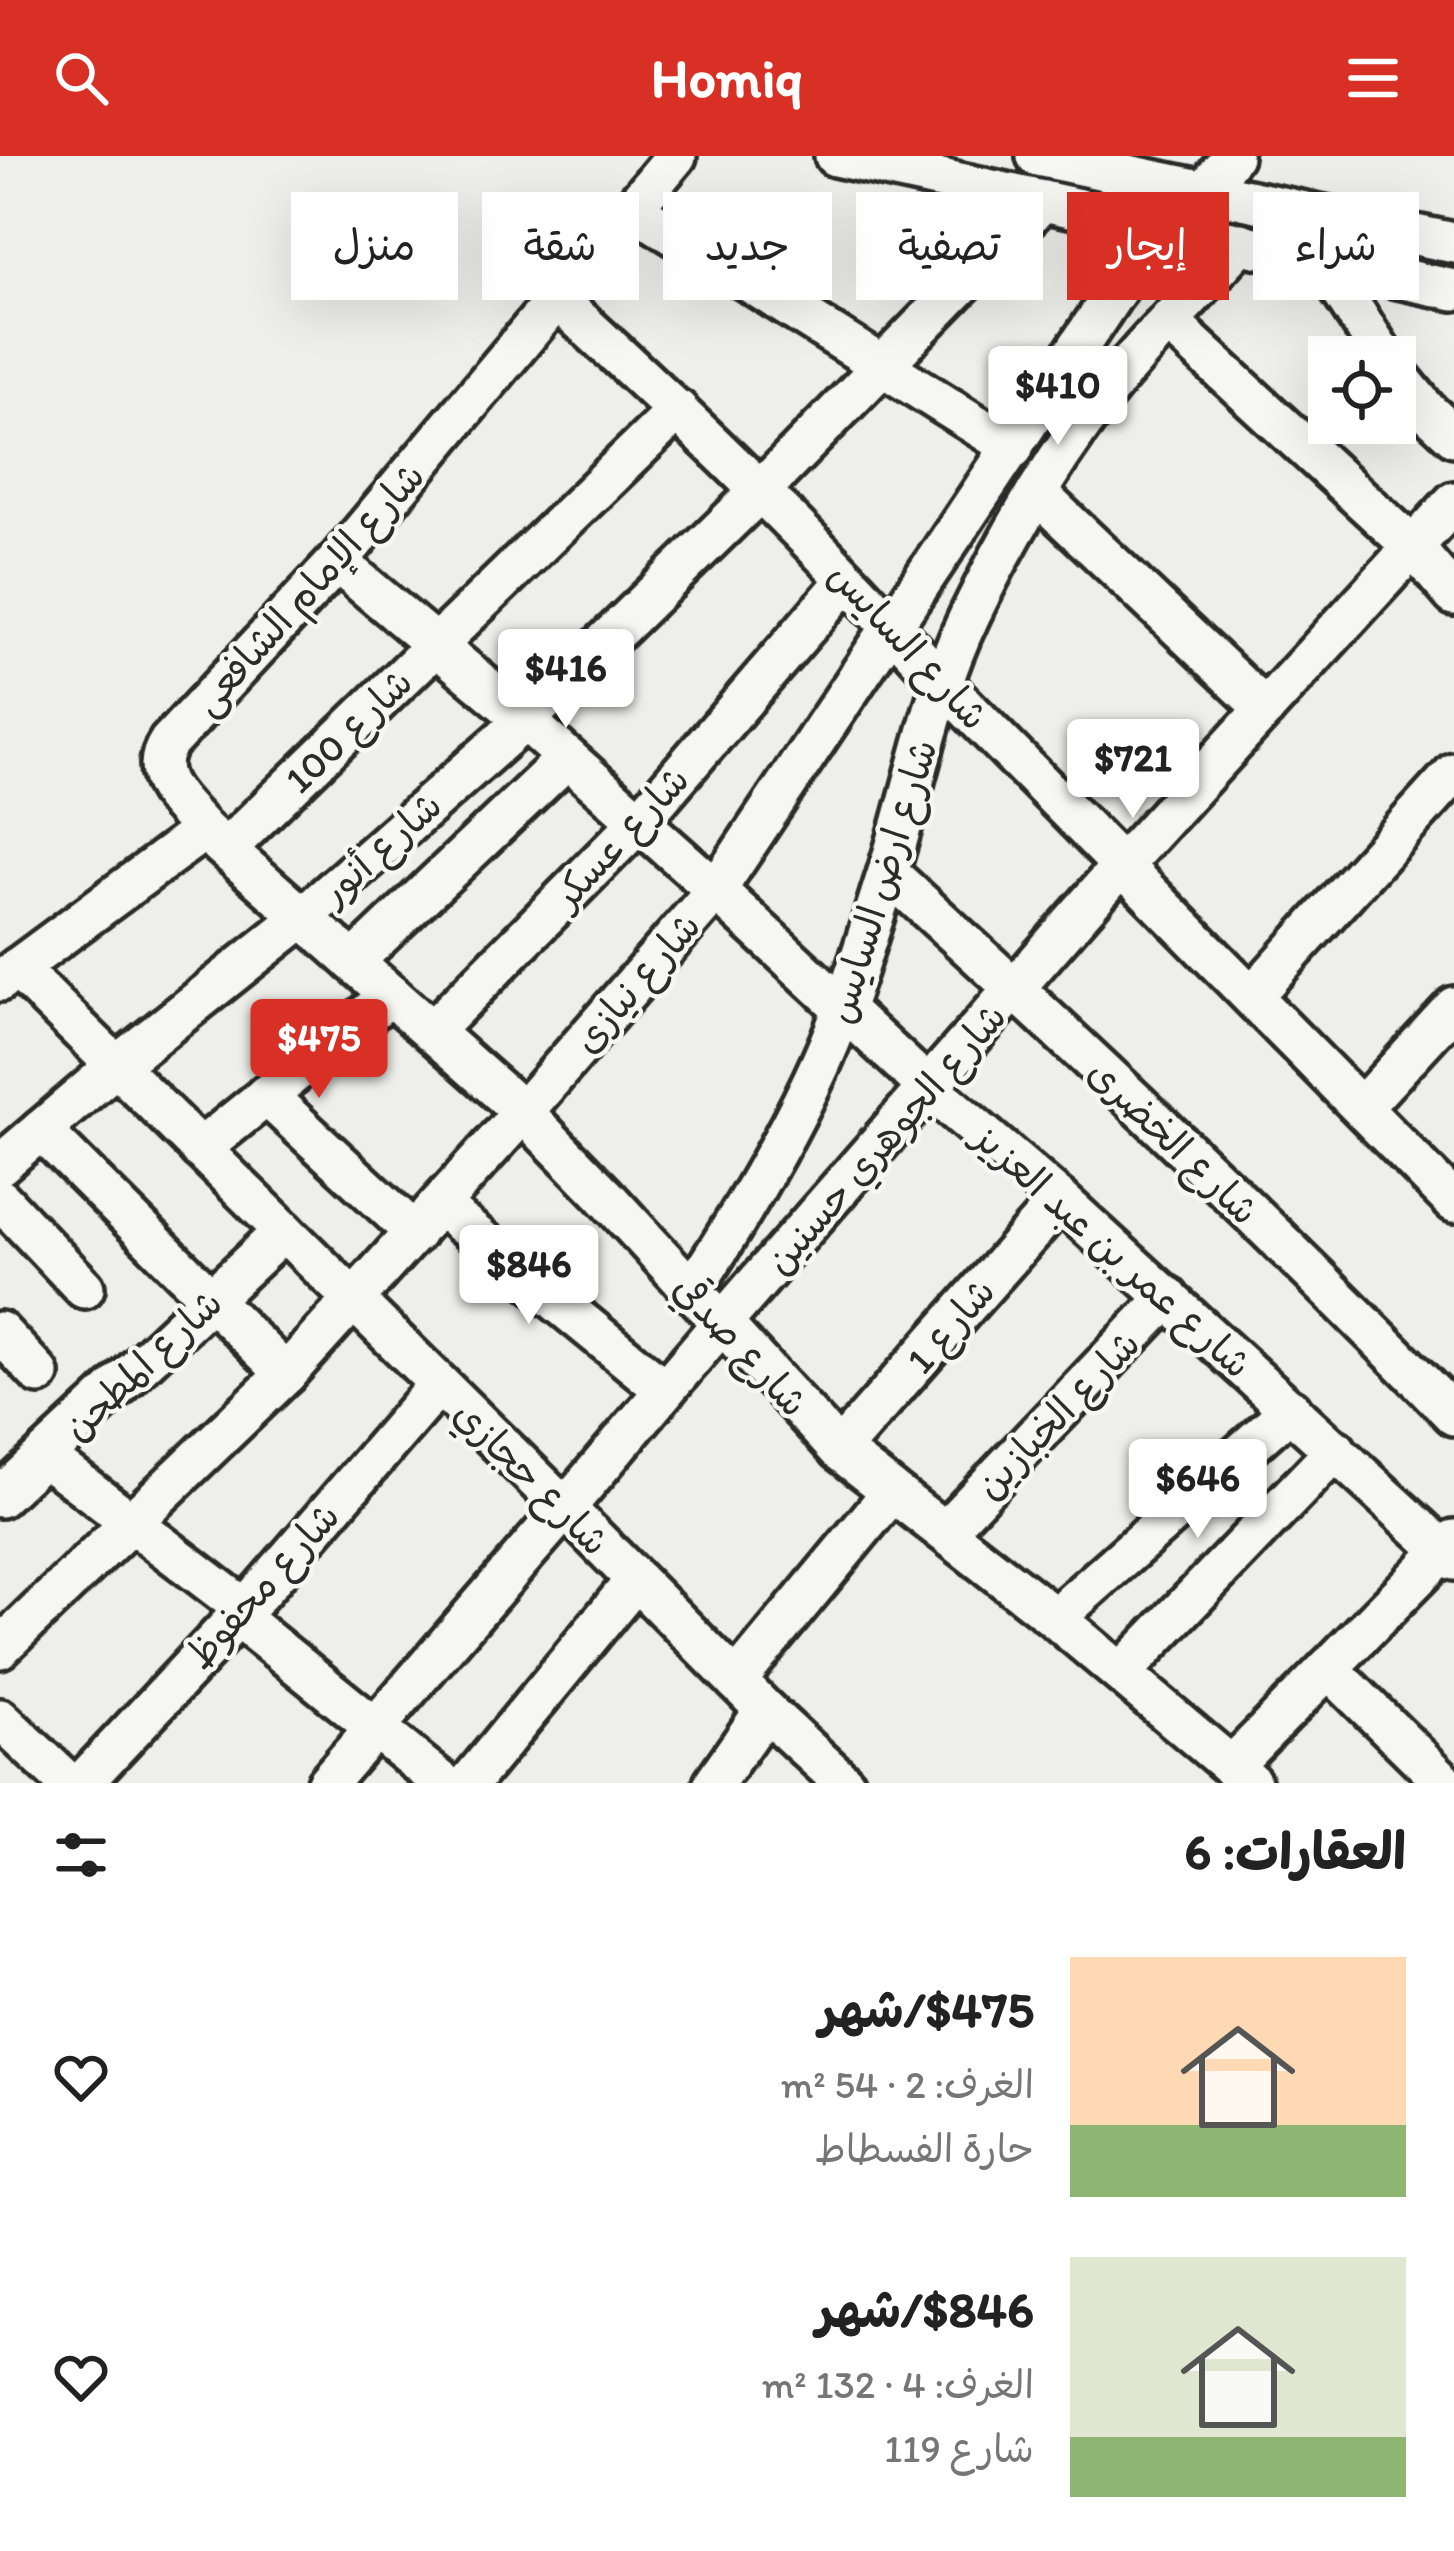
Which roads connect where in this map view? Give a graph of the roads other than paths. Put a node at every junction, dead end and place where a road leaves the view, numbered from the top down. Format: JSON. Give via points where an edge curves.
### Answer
{"nodes":[{"id":1,"x":676,"y":156,"type":"edge"},
{"id":2,"x":835,"y":156,"type":"edge"},
{"id":3,"x":1037,"y":156,"type":"edge"},
{"id":4,"x":1232,"y":156,"type":"edge"},
{"id":5,"x":1088,"y":161,"type":"edge"},
{"id":6,"x":1206,"y":190,"type":"junction"},
{"id":7,"x":1001,"y":192,"type":"edge"},
{"id":8,"x":1043,"y":201,"type":"edge"},
{"id":9,"x":639,"y":202,"type":"edge"},
{"id":10,"x":1067,"y":206,"type":"edge"},
{"id":11,"x":639,"y":213,"type":"edge"},
{"id":12,"x":1229,"y":240,"type":"edge"},
{"id":13,"x":1241,"y":243,"type":"junction"},
{"id":14,"x":1454,"y":243,"type":"edge"},
{"id":15,"x":1253,"y":246,"type":"edge"},
{"id":16,"x":1419,"y":282,"type":"edge"},
{"id":17,"x":1454,"y":290,"type":"edge"},
{"id":18,"x":558,"y":300,"type":"joint"},
{"id":19,"x":946,"y":300,"type":"edge"},
{"id":20,"x":1111,"y":300,"type":"edge"},
{"id":21,"x":1347,"y":300,"type":"edge"},
{"id":22,"x":1169,"y":322,"type":"junction"},
{"id":23,"x":1370,"y":336,"type":"edge"},
{"id":24,"x":882,"y":366,"type":"junction"},
{"id":25,"x":1416,"y":397,"type":"edge"},
{"id":26,"x":678,"y":410,"type":"junction"},
{"id":27,"x":1454,"y":436,"type":"edge"},
{"id":28,"x":1012,"y":448,"type":"junction"},
{"id":29,"x":761,"y":490,"type":"junction"},
{"id":30,"x":1038,"y":494,"type":"junction"},
{"id":31,"x":1454,"y":502,"type":"edge"},
{"id":32,"x":1413,"y":548,"type":"junction"},
{"id":33,"x":337,"y":562,"type":"junction"},
{"id":34,"x":847,"y":580,"type":"junction"},
{"id":35,"x":1454,"y":595,"type":"edge"},
{"id":36,"x":893,"y":628,"type":"junction"},
{"id":37,"x":436,"y":645,"type":"junction"},
{"id":38,"x":941,"y":682,"type":"junction"},
{"id":39,"x":1265,"y":709,"type":"junction"},
{"id":40,"x":525,"y":720,"type":"junction"},
{"id":41,"x":567,"y":758,"type":"junction"},
{"id":42,"x":1454,"y":773,"type":"edge"},
{"id":43,"x":638,"y":823,"type":"junction"},
{"id":44,"x":215,"y":839,"type":"junction"},
{"id":45,"x":1123,"y":864,"type":"junction"},
{"id":46,"x":888,"y":873,"type":"junction"},
{"id":47,"x":716,"y":890,"type":"junction"},
{"id":48,"x":303,"y":917,"type":"junction"},
{"id":49,"x":353,"y":962,"type":"junction"},
{"id":50,"x":9,"y":975,"type":"edge"},
{"id":51,"x":1016,"y":989,"type":"junction"},
{"id":52,"x":391,"y":995,"type":"junction"},
{"id":53,"x":1253,"y":995,"type":"junction"},
{"id":54,"x":1454,"y":1006,"type":"edge"},
{"id":55,"x":844,"y":1007,"type":"junction"},
{"id":56,"x":432,"y":1031,"type":"junction"},
{"id":57,"x":116,"y":1066,"type":"junction"},
{"id":58,"x":929,"y":1088,"type":"junction"},
{"id":59,"x":266,"y":1095,"type":"junction"},
{"id":60,"x":1362,"y":1107,"type":"junction"},
{"id":61,"x":523,"y":1112,"type":"junction"},
{"id":62,"x":41,"y":1130,"type":"junction"},
{"id":63,"x":200,"y":1148,"type":"junction"},
{"id":64,"x":0,"y":1166,"type":"edge"},
{"id":65,"x":0,"y":1199,"type":"edge"},
{"id":66,"x":1060,"y":1199,"type":"junction"},
{"id":67,"x":1454,"y":1202,"type":"edge"},
{"id":68,"x":427,"y":1219,"type":"junction"},
{"id":69,"x":284,"y":1232,"type":"junction"},
{"id":70,"x":84,"y":1288,"type":"dead end"},
{"id":71,"x":691,"y":1292,"type":"junction"},
{"id":72,"x":1168,"y":1297,"type":"junction"},
{"id":73,"x":211,"y":1300,"type":"junction"},
{"id":74,"x":355,"y":1300,"type":"junction"},
{"id":75,"x":721,"y":1324,"type":"junction"},
{"id":76,"x":0,"y":1333,"type":"edge"},
{"id":77,"x":39,"y":1374,"type":"dead end"},
{"id":78,"x":286,"y":1374,"type":"junction"},
{"id":79,"x":439,"y":1384,"type":"junction"},
{"id":80,"x":665,"y":1390,"type":"junction"},
{"id":81,"x":1291,"y":1409,"type":"junction"},
{"id":82,"x":1454,"y":1415,"type":"edge"},
{"id":83,"x":839,"y":1450,"type":"junction"},
{"id":84,"x":1336,"y":1450,"type":"junction"},
{"id":85,"x":44,"y":1456,"type":"junction"},
{"id":86,"x":892,"y":1492,"type":"junction"},
{"id":87,"x":0,"y":1497,"type":"edge"},
{"id":88,"x":565,"y":1508,"type":"junction"},
{"id":89,"x":131,"y":1522,"type":"junction"},
{"id":90,"x":945,"y":1531,"type":"junction"},
{"id":91,"x":1451,"y":1550,"type":"edge"},
{"id":92,"x":635,"y":1581,"type":"junction"},
{"id":93,"x":241,"y":1613,"type":"junction"},
{"id":94,"x":1055,"y":1618,"type":"junction"},
{"id":95,"x":0,"y":1648,"type":"edge"},
{"id":96,"x":1328,"y":1668,"type":"junction"},
{"id":97,"x":1121,"y":1673,"type":"junction"},
{"id":98,"x":736,"y":1681,"type":"junction"},
{"id":99,"x":765,"y":1710,"type":"junction"},
{"id":100,"x":0,"y":1719,"type":"edge"},
{"id":101,"x":375,"y":1728,"type":"junction"},
{"id":102,"x":1241,"y":1775,"type":"edge"},
{"id":103,"x":68,"y":1783,"type":"edge"},
{"id":104,"x":82,"y":1783,"type":"edge"},
{"id":105,"x":327,"y":1783,"type":"edge"},
{"id":106,"x":443,"y":1783,"type":"edge"},
{"id":107,"x":469,"y":1783,"type":"edge"},
{"id":108,"x":714,"y":1783,"type":"edge"},
{"id":109,"x":844,"y":1783,"type":"edge"},
{"id":110,"x":1444,"y":1783,"type":"edge"}],
"edges":[{"from":1,"to":9,"type":"street","name":"شارع الإمام الشافعى"},
{"from":2,"to":7,"type":"street"},
{"from":3,"to":5,"type":"street"},
{"from":4,"to":6,"type":"street"},
{"from":5,"to":6,"type":"street"},
{"from":6,"to":14,"type":"street"},
{"from":8,"to":10,"type":"street"},
{"from":11,"to":24,"type":"street"},
{"from":12,"to":13,"type":"street"},
{"from":13,"to":15,"type":"street"},
{"from":13,"to":22,"type":"street","name":"شارع ارض السايس"},
{"from":16,"to":17,"type":"street"},
{"from":18,"to":26,"type":"street","name":"شارع السايس"},
{"from":18,"to":33,"type":"street","name":"شارع الإمام الشافعى"},
{"from":19,"to":24,"type":"street","name":"شارع أنور"},
{"from":20,"to":28,"type":"street","name":"شارع نيازى"},
{"from":21,"to":23,"type":"street"},
{"from":22,"to":30,"type":"street","name":"شارع ارض السايس","via":[[1097,403]]},
{"from":22,"to":32,"type":"street"},
{"from":24,"to":28,"type":"street"},
{"from":24,"to":29,"type":"street","name":"شارع أنور"},
{"from":25,"to":27,"type":"street"},
{"from":26,"to":29,"type":"street","name":"شارع السايس"},
{"from":26,"to":37,"type":"street","name":"شارع 100"},
{"from":28,"to":36,"type":"street","name":"شارع نيازى"},
{"from":29,"to":34,"type":"street","name":"شارع السايس"},
{"from":29,"to":40,"type":"street","name":"شارع أنور"},
{"from":30,"to":38,"type":"street","name":"شارع ارض السايس"},
{"from":30,"to":39,"type":"street"},
{"from":31,"to":32,"type":"street","name":"شارع الجوهري حسنين"},
{"from":32,"to":35,"type":"street"},
{"from":32,"to":39,"type":"street","name":"شارع الجوهري حسنين"},
{"from":33,"to":37,"type":"street","name":"شارع عمر بن عبد العزيز"},
{"from":33,"to":44,"type":"street","name":"شارع الإمام الشافعى","via":[[163,751],[164,783]]},
{"from":34,"to":36,"type":"street","name":"شارع السايس"},
{"from":34,"to":43,"type":"street","name":"شارع عسكر"},
{"from":36,"to":38,"type":"street","name":"شارع السايس"},
{"from":36,"to":47,"type":"street","name":"شارع نيازى"},
{"from":37,"to":40,"type":"street","name":"شارع عمر بن عبد العزيز"},
{"from":37,"to":44,"type":"street","name":"شارع 100"},
{"from":38,"to":45,"type":"street","name":"شارع السايس"},
{"from":38,"to":46,"type":"street","name":"شارع ارض السايس"},
{"from":39,"to":45,"type":"street","name":"شارع الجوهري حسنين"},
{"from":40,"to":41,"type":"street","name":"شارع عمر بن عبد العزيز"},
{"from":40,"to":48,"type":"street","name":"شارع أنور"},
{"from":41,"to":43,"type":"street","name":"شارع عمر بن عبد العزيز"},
{"from":41,"to":49,"type":"street"},
{"from":42,"to":53,"type":"street"},
{"from":43,"to":47,"type":"street","name":"شارع عمر بن عبد العزيز"},
{"from":43,"to":56,"type":"street","name":"شارع عسكر"},
{"from":44,"to":48,"type":"street","name":"شارع صدقي"},
{"from":44,"to":50,"type":"street"},
{"from":45,"to":51,"type":"street","name":"شارع الجوهري حسنين"},
{"from":45,"to":53,"type":"street","name":"شارع السايس"},
{"from":46,"to":51,"type":"street","name":"شارع الخضرى"},
{"from":46,"to":55,"type":"street","name":"شارع ارض السايس"},
{"from":47,"to":55,"type":"street","name":"شارع عمر بن عبد العزيز"},
{"from":47,"to":61,"type":"street","name":"شارع نيازى"},
{"from":48,"to":49,"type":"street","name":"شارع صدقي"},
{"from":48,"to":57,"type":"street","name":"شارع أنور"},
{"from":49,"to":52,"type":"street","name":"شارع صدقي"},
{"from":50,"to":57,"type":"street","name":"شارع حجازي"},
{"from":51,"to":58,"type":"street","name":"شارع الجوهري حسنين"},
{"from":51,"to":82,"type":"street","name":"شارع الخضرى"},
{"from":52,"to":56,"type":"street","name":"شارع صدقي"},
{"from":52,"to":59,"type":"street"},
{"from":53,"to":60,"type":"street","name":"شارع السايس"},
{"from":54,"to":60,"type":"street"},
{"from":55,"to":58,"type":"street","name":"شارع عمر بن عبد العزيز"},
{"from":55,"to":71,"type":"street","name":"شارع ارض السايس","via":[[748,1205]]},
{"from":56,"to":61,"type":"street","name":"شارع صدقي"},
{"from":57,"to":62,"type":"street","name":"شارع أنور"},
{"from":57,"to":63,"type":"street","name":"شارع حجازي"},
{"from":58,"to":66,"type":"street","name":"شارع عمر بن عبد العزيز"},
{"from":58,"to":75,"type":"street","name":"شارع الجوهري حسنين"},
{"from":59,"to":63,"type":"street"},
{"from":59,"to":68,"type":"street"},
{"from":60,"to":67,"type":"street","name":"شارع السايس"},
{"from":61,"to":68,"type":"street","name":"شارع نيازى"},
{"from":61,"to":71,"type":"street","name":"شارع صدقي"},
{"from":62,"to":64,"type":"street","name":"شارع أنور"},
{"from":62,"to":73,"type":"street"},
{"from":63,"to":69,"type":"street","name":"شارع حجازي"},
{"from":65,"to":70,"type":"street"},
{"from":66,"to":72,"type":"street","name":"شارع عمر بن عبد العزيز"},
{"from":66,"to":83,"type":"street","name":"شارع 1"},
{"from":68,"to":74,"type":"street","name":"شارع نيازى"},
{"from":68,"to":80,"type":"street"},
{"from":69,"to":73,"type":"street","name":"شارع المطحن"},
{"from":69,"to":74,"type":"street","name":"شارع حجازي"},
{"from":71,"to":75,"type":"street","name":"شارع صدقي"},
{"from":72,"to":81,"type":"street","name":"شارع عمر بن عبد العزيز"},
{"from":72,"to":90,"type":"street","name":"شارع الخبازين"},
{"from":73,"to":78,"type":"street"},
{"from":73,"to":85,"type":"street","name":"شارع المطحن"},
{"from":74,"to":78,"type":"street","name":"شارع نيازى"},
{"from":74,"to":79,"type":"street","name":"شارع حجازي"},
{"from":75,"to":80,"type":"street","name":"شارع الجوهري حسنين"},
{"from":75,"to":83,"type":"street","name":"شارع صدقي"},
{"from":76,"to":77,"type":"street"},
{"from":78,"to":89,"type":"street","name":"شارع نيازى"},
{"from":79,"to":88,"type":"street","name":"شارع حجازي"},
{"from":79,"to":93,"type":"street","name":"شارع محفوظ"},
{"from":80,"to":88,"type":"street","name":"شارع الجوهري حسنين"},
{"from":81,"to":84,"type":"street","name":"شارع عمر بن عبد العزيز"},
{"from":81,"to":94,"type":"street"},
{"from":83,"to":86,"type":"street","name":"شارع صدقي"},
{"from":84,"to":91,"type":"street","name":"شارع عمر بن عبد العزيز"},
{"from":84,"to":97,"type":"street"},
{"from":85,"to":87,"type":"street","name":"شارع المطحن"},
{"from":85,"to":89,"type":"street"},
{"from":86,"to":90,"type":"street","name":"شارع صدقي"},
{"from":86,"to":98,"type":"street"},
{"from":88,"to":92,"type":"street","name":"شارع حجازي"},
{"from":88,"to":101,"type":"street","name":"شارع الجوهري حسنين"},
{"from":89,"to":93,"type":"street"},
{"from":89,"to":95,"type":"street","name":"شارع نيازى"},
{"from":90,"to":94,"type":"street","name":"شارع صدقي"},
{"from":91,"to":96,"type":"street"},
{"from":92,"to":98,"type":"street","name":"شارع حجازي"},
{"from":92,"to":107,"type":"street"},
{"from":93,"to":101,"type":"street"},
{"from":93,"to":104,"type":"street","name":"شارع محفوظ"},
{"from":94,"to":97,"type":"street","name":"شارع صدقي"},
{"from":96,"to":102,"type":"street"},
{"from":96,"to":110,"type":"street"},
{"from":97,"to":102,"type":"street","name":"شارع صدقي"},
{"from":98,"to":99,"type":"street","name":"شارع حجازي"},
{"from":99,"to":108,"type":"street"},
{"from":99,"to":109,"type":"street","name":"شارع حجازي"},
{"from":100,"to":103,"type":"street"},
{"from":101,"to":105,"type":"street","name":"شارع الجوهري حسنين"},
{"from":101,"to":106,"type":"street"}]}
